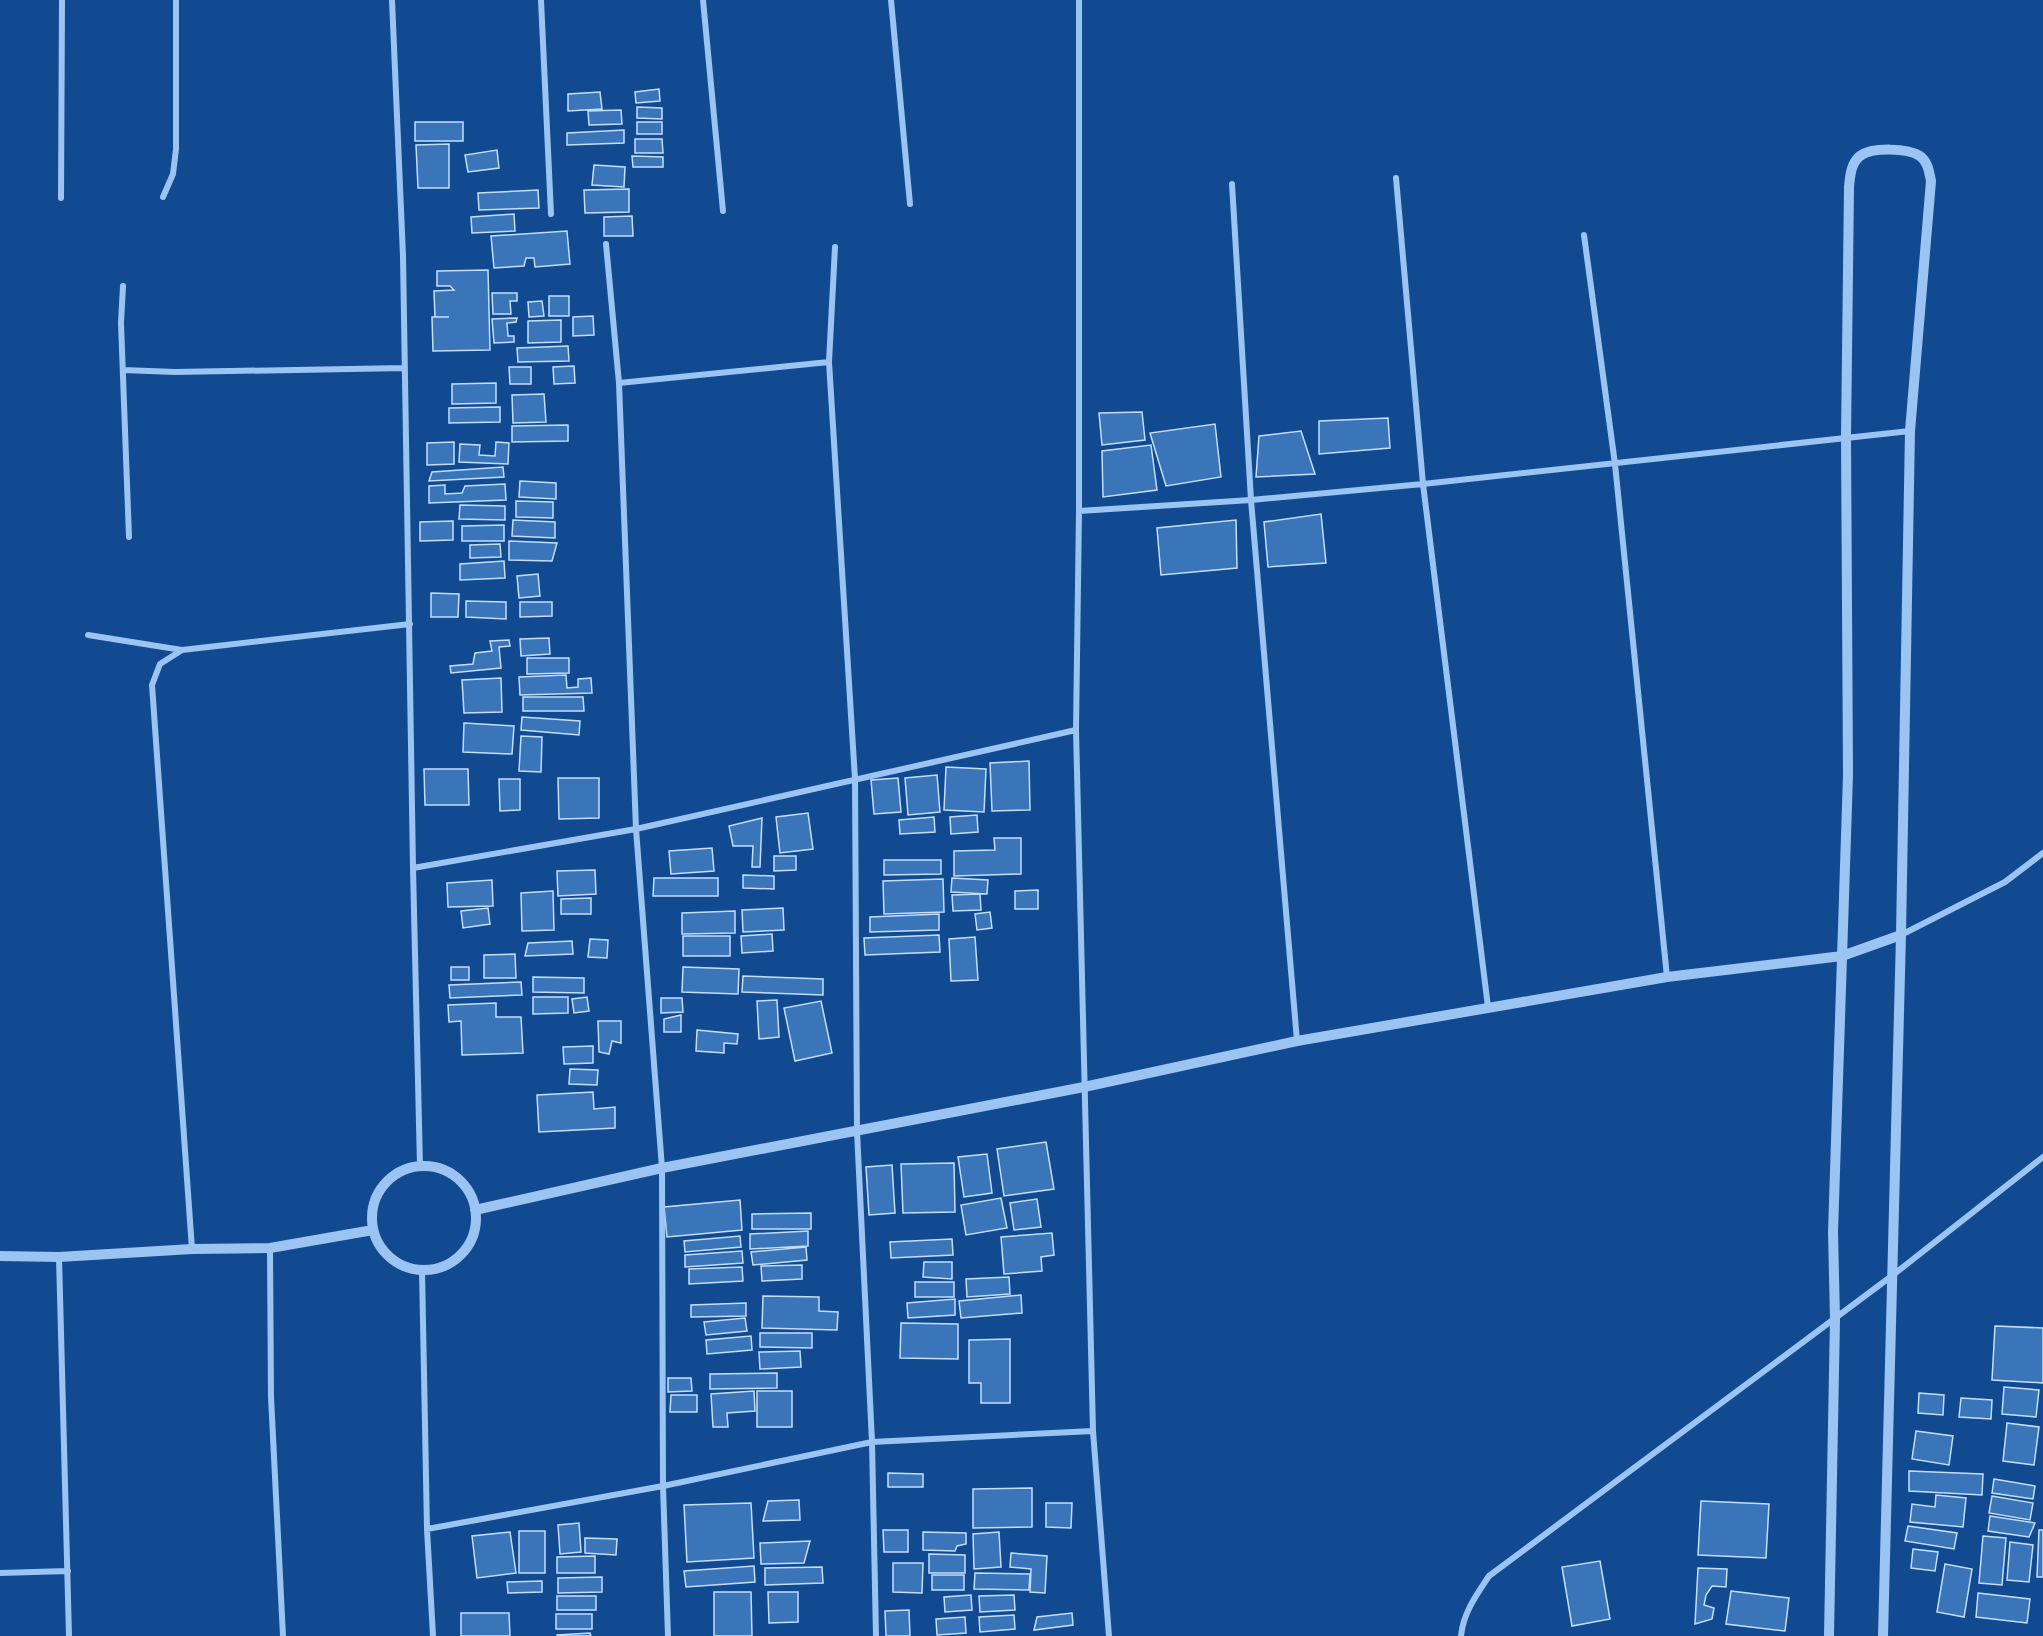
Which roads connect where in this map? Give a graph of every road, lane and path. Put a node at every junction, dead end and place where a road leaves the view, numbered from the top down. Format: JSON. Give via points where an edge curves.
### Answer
{"nodes":[{"id":1,"x":62,"y":0,"type":"edge"},
{"id":2,"x":176,"y":0,"type":"edge"},
{"id":3,"x":392,"y":0,"type":"edge"},
{"id":4,"x":541,"y":0,"type":"edge"},
{"id":5,"x":703,"y":0,"type":"edge"},
{"id":6,"x":891,"y":0,"type":"edge"},
{"id":7,"x":1079,"y":0,"type":"edge"},
{"id":8,"x":1396,"y":178,"type":"dead end"},
{"id":9,"x":1232,"y":184,"type":"dead end"},
{"id":10,"x":163,"y":197,"type":"dead end"},
{"id":11,"x":62,"y":198,"type":"dead end"},
{"id":12,"x":910,"y":204,"type":"dead end"},
{"id":13,"x":723,"y":211,"type":"dead end"},
{"id":14,"x":551,"y":214,"type":"dead end"},
{"id":15,"x":1584,"y":235,"type":"dead end"},
{"id":16,"x":606,"y":244,"type":"dead end"},
{"id":17,"x":835,"y":247,"type":"dead end"},
{"id":18,"x":123,"y":286,"type":"dead end"},
{"id":19,"x":829,"y":362,"type":"junction"},
{"id":20,"x":405,"y":368,"type":"junction"},
{"id":21,"x":123,"y":370,"type":"junction"},
{"id":22,"x":619,"y":383,"type":"junction"},
{"id":23,"x":1910,"y":431,"type":"junction"},
{"id":24,"x":1846,"y":438,"type":"junction"},
{"id":25,"x":1615,"y":464,"type":"junction"},
{"id":26,"x":1423,"y":484,"type":"junction"},
{"id":27,"x":1251,"y":500,"type":"junction"},
{"id":28,"x":1079,"y":511,"type":"junction"},
{"id":29,"x":129,"y":537,"type":"dead end"},
{"id":30,"x":410,"y":624,"type":"junction"},
{"id":31,"x":88,"y":635,"type":"dead end"},
{"id":32,"x":182,"y":650,"type":"junction"},
{"id":33,"x":1076,"y":730,"type":"junction"},
{"id":34,"x":855,"y":780,"type":"junction"},
{"id":35,"x":636,"y":829,"type":"junction"},
{"id":36,"x":2043,"y":853,"type":"edge"},
{"id":37,"x":413,"y":868,"type":"junction"},
{"id":38,"x":1901,"y":935,"type":"junction"},
{"id":39,"x":1842,"y":956,"type":"junction"},
{"id":40,"x":1667,"y":977,"type":"junction"},
{"id":41,"x":1488,"y":1007,"type":"junction"},
{"id":42,"x":1297,"y":1041,"type":"junction"},
{"id":43,"x":1084,"y":1088,"type":"junction"},
{"id":44,"x":857,"y":1131,"type":"junction"},
{"id":45,"x":2043,"y":1157,"type":"edge"},
{"id":46,"x":420,"y":1166,"type":"junction"},
{"id":47,"x":662,"y":1168,"type":"junction"},
{"id":48,"x":475,"y":1210,"type":"junction"},
{"id":49,"x":373,"y":1230,"type":"junction"},
{"id":50,"x":270,"y":1248,"type":"junction"},
{"id":51,"x":192,"y":1249,"type":"junction"},
{"id":52,"x":0,"y":1256,"type":"edge"},
{"id":53,"x":59,"y":1257,"type":"junction"},
{"id":54,"x":422,"y":1270,"type":"junction"},
{"id":55,"x":1893,"y":1275,"type":"junction"},
{"id":56,"x":1835,"y":1318,"type":"junction"},
{"id":57,"x":1093,"y":1431,"type":"junction"},
{"id":58,"x":872,"y":1442,"type":"junction"},
{"id":59,"x":663,"y":1486,"type":"junction"},
{"id":60,"x":427,"y":1529,"type":"junction"},
{"id":61,"x":68,"y":1571,"type":"junction"},
{"id":62,"x":0,"y":1573,"type":"edge"},
{"id":63,"x":69,"y":1636,"type":"edge"},
{"id":64,"x":283,"y":1636,"type":"edge"},
{"id":65,"x":433,"y":1636,"type":"edge"},
{"id":66,"x":668,"y":1636,"type":"edge"},
{"id":67,"x":876,"y":1636,"type":"edge"},
{"id":68,"x":1109,"y":1636,"type":"edge"},
{"id":69,"x":1461,"y":1636,"type":"edge"},
{"id":70,"x":1829,"y":1636,"type":"edge"},
{"id":71,"x":1883,"y":1636,"type":"edge"}],
"edges":[{"from":1,"to":11,"type":"street"},
{"from":2,"to":10,"type":"street","via":[[176,148],[173,174]]},
{"from":3,"to":20,"type":"street"},
{"from":4,"to":14,"type":"street"},
{"from":5,"to":13,"type":"street"},
{"from":6,"to":12,"type":"street"},
{"from":7,"to":28,"type":"street"},
{"from":8,"to":26,"type":"street"},
{"from":9,"to":27,"type":"street"},
{"from":15,"to":25,"type":"street"},
{"from":16,"to":22,"type":"street"},
{"from":17,"to":19,"type":"street"},
{"from":18,"to":21,"type":"street"},
{"from":19,"to":22,"type":"street"},
{"from":19,"to":34,"type":"street"},
{"from":20,"to":21,"type":"street"},
{"from":20,"to":30,"type":"street"},
{"from":21,"to":29,"type":"street"},
{"from":22,"to":35,"type":"street"},
{"from":23,"to":24,"type":"street"},
{"from":23,"to":24,"type":"street","via":[[1931,181],[1928,166],[1920,156],[1878,149],[1860,156],[1852,168],[1849,187]]},
{"from":23,"to":38,"type":"street"},
{"from":24,"to":25,"type":"street"},
{"from":24,"to":39,"type":"street","via":[[1848,775]]},
{"from":25,"to":26,"type":"street"},
{"from":25,"to":40,"type":"street"},
{"from":26,"to":27,"type":"street"},
{"from":26,"to":41,"type":"street"},
{"from":27,"to":28,"type":"street"},
{"from":27,"to":42,"type":"street"},
{"from":28,"to":33,"type":"street"},
{"from":30,"to":32,"type":"street"},
{"from":30,"to":37,"type":"street"},
{"from":31,"to":32,"type":"street"},
{"from":32,"to":51,"type":"street","via":[[160,664],[152,685]]},
{"from":33,"to":34,"type":"street"},
{"from":33,"to":43,"type":"street"},
{"from":34,"to":35,"type":"street"},
{"from":34,"to":44,"type":"street"},
{"from":35,"to":37,"type":"street"},
{"from":35,"to":47,"type":"street"},
{"from":36,"to":38,"type":"street","via":[[2005,882]]},
{"from":37,"to":46,"type":"street"},
{"from":38,"to":39,"type":"street"},
{"from":38,"to":55,"type":"street"},
{"from":39,"to":40,"type":"street"},
{"from":39,"to":56,"type":"street","via":[[1833,1232]]},
{"from":40,"to":41,"type":"street"},
{"from":41,"to":42,"type":"street"},
{"from":42,"to":43,"type":"street"},
{"from":43,"to":44,"type":"street"},
{"from":43,"to":57,"type":"street"},
{"from":44,"to":47,"type":"street"},
{"from":44,"to":58,"type":"street"},
{"from":45,"to":55,"type":"street"},
{"from":46,"to":48,"type":"street","via":[[450,1172],[473,1198]]},
{"from":46,"to":49,"type":"street","via":[[400,1172],[386,1182],[376,1196]]},
{"from":47,"to":48,"type":"street"},
{"from":47,"to":59,"type":"street"},
{"from":48,"to":54,"type":"street","via":[[474,1232],[467,1247],[440,1268]]},
{"from":49,"to":50,"type":"street"},
{"from":49,"to":54,"type":"street","via":[[379,1245],[391,1258]]},
{"from":50,"to":51,"type":"street"},
{"from":50,"to":64,"type":"street","via":[[271,1397]]},
{"from":51,"to":53,"type":"street"},
{"from":52,"to":53,"type":"street"},
{"from":53,"to":61,"type":"street"},
{"from":54,"to":60,"type":"street"},
{"from":55,"to":56,"type":"street"},
{"from":55,"to":71,"type":"street"},
{"from":56,"to":69,"type":"street","via":[[1489,1576],[1472,1601]]},
{"from":56,"to":70,"type":"street"},
{"from":57,"to":58,"type":"street"},
{"from":57,"to":68,"type":"street"},
{"from":58,"to":59,"type":"street"},
{"from":58,"to":67,"type":"street"},
{"from":59,"to":60,"type":"street"},
{"from":59,"to":66,"type":"street"},
{"from":60,"to":65,"type":"street"},
{"from":61,"to":62,"type":"street"},
{"from":61,"to":63,"type":"street"}]}
